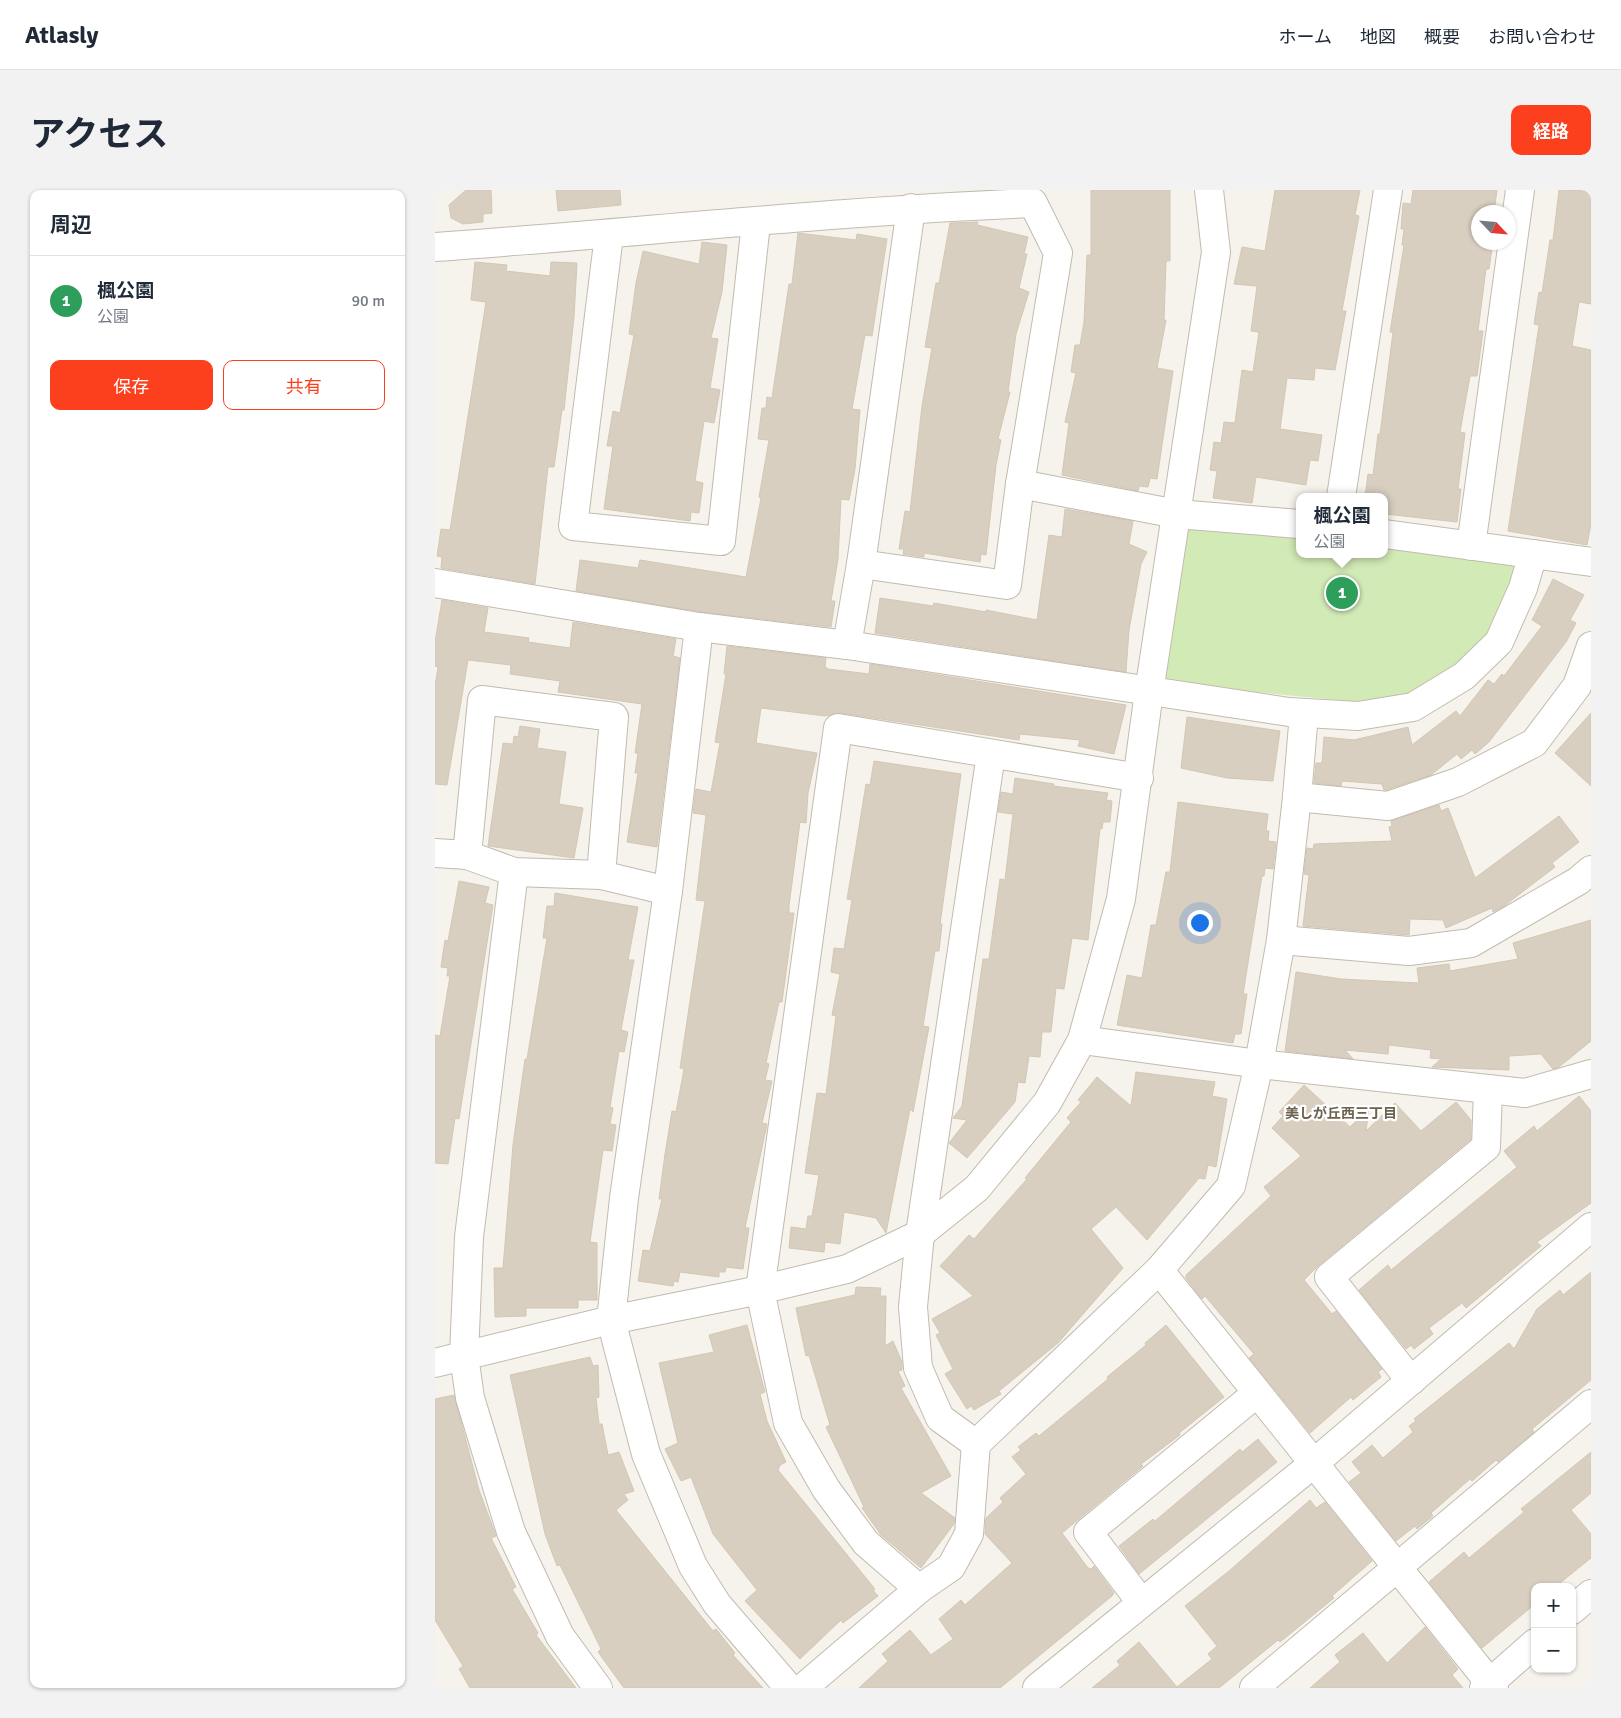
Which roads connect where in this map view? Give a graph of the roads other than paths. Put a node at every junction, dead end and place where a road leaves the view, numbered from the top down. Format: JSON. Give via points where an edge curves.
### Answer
{"nodes":[{"id":1,"x":1209,"y":190,"type":"edge"},
{"id":2,"x":1388,"y":190,"type":"edge"},
{"id":3,"x":1520,"y":190,"type":"edge"},
{"id":4,"x":911,"y":208,"type":"junction"},
{"id":5,"x":756,"y":223,"type":"junction"},
{"id":6,"x":609,"y":235,"type":"junction"},
{"id":7,"x":435,"y":247,"type":"edge"},
{"id":8,"x":1020,"y":484,"type":"junction"},
{"id":9,"x":1342,"y":493,"type":"edge"},
{"id":10,"x":1177,"y":514,"type":"junction"},
{"id":11,"x":1296,"y":524,"type":"edge"},
{"id":12,"x":1388,"y":534,"type":"edge"},
{"id":13,"x":1471,"y":546,"type":"junction"},
{"id":14,"x":1533,"y":554,"type":"junction"},
{"id":15,"x":1591,"y":562,"type":"edge"},
{"id":16,"x":861,"y":564,"type":"junction"},
{"id":17,"x":435,"y":583,"type":"edge"},
{"id":18,"x":699,"y":628,"type":"junction"},
{"id":19,"x":847,"y":645,"type":"junction"},
{"id":20,"x":1591,"y":646,"type":"edge"},
{"id":21,"x":1149,"y":692,"type":"junction"},
{"id":22,"x":1304,"y":713,"type":"junction"},
{"id":23,"x":991,"y":754,"type":"junction"},
{"id":24,"x":1139,"y":778,"type":"junction"},
{"id":25,"x":1297,"y":796,"type":"junction"},
{"id":26,"x":435,"y":853,"type":"edge"},
{"id":27,"x":467,"y":855,"type":"junction"},
{"id":28,"x":1591,"y":870,"type":"edge"},
{"id":29,"x":513,"y":872,"type":"junction"},
{"id":30,"x":601,"y":875,"type":"junction"},
{"id":31,"x":668,"y":891,"type":"junction"},
{"id":32,"x":1281,"y":940,"type":"junction"},
{"id":33,"x":1082,"y":1040,"type":"junction"},
{"id":34,"x":1259,"y":1064,"type":"junction"},
{"id":35,"x":1591,"y":1074,"type":"edge"},
{"id":36,"x":1488,"y":1089,"type":"junction"},
{"id":37,"x":1591,"y":1227,"type":"edge"},
{"id":38,"x":920,"y":1234,"type":"junction"},
{"id":39,"x":1159,"y":1270,"type":"junction"},
{"id":40,"x":760,"y":1290,"type":"junction"},
{"id":41,"x":611,"y":1320,"type":"junction"},
{"id":42,"x":464,"y":1356,"type":"junction"},
{"id":43,"x":435,"y":1363,"type":"edge"},
{"id":44,"x":1411,"y":1381,"type":"junction"},
{"id":45,"x":1257,"y":1393,"type":"junction"},
{"id":46,"x":1591,"y":1404,"type":"edge"},
{"id":47,"x":976,"y":1444,"type":"junction"},
{"id":48,"x":1313,"y":1464,"type":"junction"},
{"id":49,"x":1398,"y":1568,"type":"junction"},
{"id":50,"x":919,"y":1589,"type":"junction"},
{"id":51,"x":1591,"y":1594,"type":"edge"},
{"id":52,"x":1141,"y":1602,"type":"junction"},
{"id":53,"x":1576,"y":1607,"type":"edge"},
{"id":54,"x":1531,"y":1647,"type":"edge"},
{"id":55,"x":1489,"y":1686,"type":"edge"},
{"id":56,"x":598,"y":1688,"type":"edge"},
{"id":57,"x":789,"y":1688,"type":"edge"},
{"id":58,"x":803,"y":1688,"type":"edge"},
{"id":59,"x":1037,"y":1688,"type":"edge"},
{"id":60,"x":1254,"y":1688,"type":"edge"}],
"edges":[{"from":1,"to":10,"type":"street","via":[[1216,252]]},
{"from":2,"to":9,"type":"street"},
{"from":3,"to":13,"type":"street"},
{"from":4,"to":5,"type":"street"},
{"from":4,"to":8,"type":"street","via":[[1033,203],[1058,252]]},
{"from":4,"to":16,"type":"street"},
{"from":5,"to":6,"type":"street"},
{"from":5,"to":6,"type":"street","via":[[721,542],[573,526]]},
{"from":6,"to":7,"type":"street"},
{"from":8,"to":10,"type":"street"},
{"from":8,"to":16,"type":"street","via":[[1007,585]]},
{"from":10,"to":11,"type":"street"},
{"from":10,"to":21,"type":"street"},
{"from":12,"to":13,"type":"street"},
{"from":13,"to":14,"type":"street"},
{"from":14,"to":15,"type":"street"},
{"from":14,"to":22,"type":"street","via":[[1523,588],[1499,642],[1464,676],[1413,707],[1358,716]]},
{"from":16,"to":19,"type":"street"},
{"from":17,"to":18,"type":"street"},
{"from":18,"to":19,"type":"street"},
{"from":18,"to":31,"type":"street"},
{"from":19,"to":21,"type":"street"},
{"from":20,"to":25,"type":"street","via":[[1577,686],[1534,743],[1458,782],[1388,806]]},
{"from":21,"to":22,"type":"street"},
{"from":21,"to":24,"type":"street"},
{"from":22,"to":25,"type":"street"},
{"from":23,"to":24,"type":"street"},
{"from":23,"to":38,"type":"street"},
{"from":23,"to":40,"type":"street","via":[[838,728]]},
{"from":24,"to":33,"type":"street","via":[[1121,899]]},
{"from":25,"to":32,"type":"street"},
{"from":26,"to":27,"type":"street"},
{"from":27,"to":29,"type":"street"},
{"from":27,"to":30,"type":"street","via":[[482,700],[613,717]]},
{"from":28,"to":32,"type":"street","via":[[1578,882],[1471,944],[1409,951]]},
{"from":29,"to":30,"type":"street"},
{"from":29,"to":42,"type":"street","via":[[469,1237]]},
{"from":30,"to":31,"type":"street"},
{"from":31,"to":41,"type":"street","via":[[624,1198]]},
{"from":32,"to":34,"type":"street"},
{"from":33,"to":34,"type":"street"},
{"from":33,"to":38,"type":"street","via":[[1047,1103],[977,1188]]},
{"from":34,"to":36,"type":"street"},
{"from":34,"to":39,"type":"street","via":[[1231,1186]]},
{"from":35,"to":36,"type":"street","via":[[1525,1093]]},
{"from":36,"to":44,"type":"street","via":[[1486,1147],[1329,1276]]},
{"from":37,"to":44,"type":"street"},
{"from":38,"to":40,"type":"street","via":[[847,1269]]},
{"from":38,"to":47,"type":"street","via":[[913,1306],[918,1368],[941,1418]]},
{"from":39,"to":45,"type":"street"},
{"from":39,"to":47,"type":"street"},
{"from":40,"to":41,"type":"street"},
{"from":40,"to":50,"type":"street","via":[[789,1422],[826,1489],[866,1542]]},
{"from":41,"to":42,"type":"street"},
{"from":41,"to":57,"type":"street","via":[[646,1454],[693,1566],[717,1604]]},
{"from":42,"to":43,"type":"street"},
{"from":42,"to":56,"type":"street","via":[[471,1398],[511,1532],[560,1636]]},
{"from":44,"to":48,"type":"street"},
{"from":45,"to":48,"type":"street"},
{"from":45,"to":52,"type":"street","via":[[1088,1532]]},
{"from":46,"to":49,"type":"street"},
{"from":47,"to":50,"type":"street","via":[[969,1534],[951,1567]]},
{"from":48,"to":49,"type":"street"},
{"from":48,"to":52,"type":"street"},
{"from":49,"to":55,"type":"street"},
{"from":49,"to":60,"type":"street"},
{"from":50,"to":58,"type":"street"},
{"from":51,"to":53,"type":"street"},
{"from":52,"to":59,"type":"street"},
{"from":54,"to":55,"type":"street"}]}
